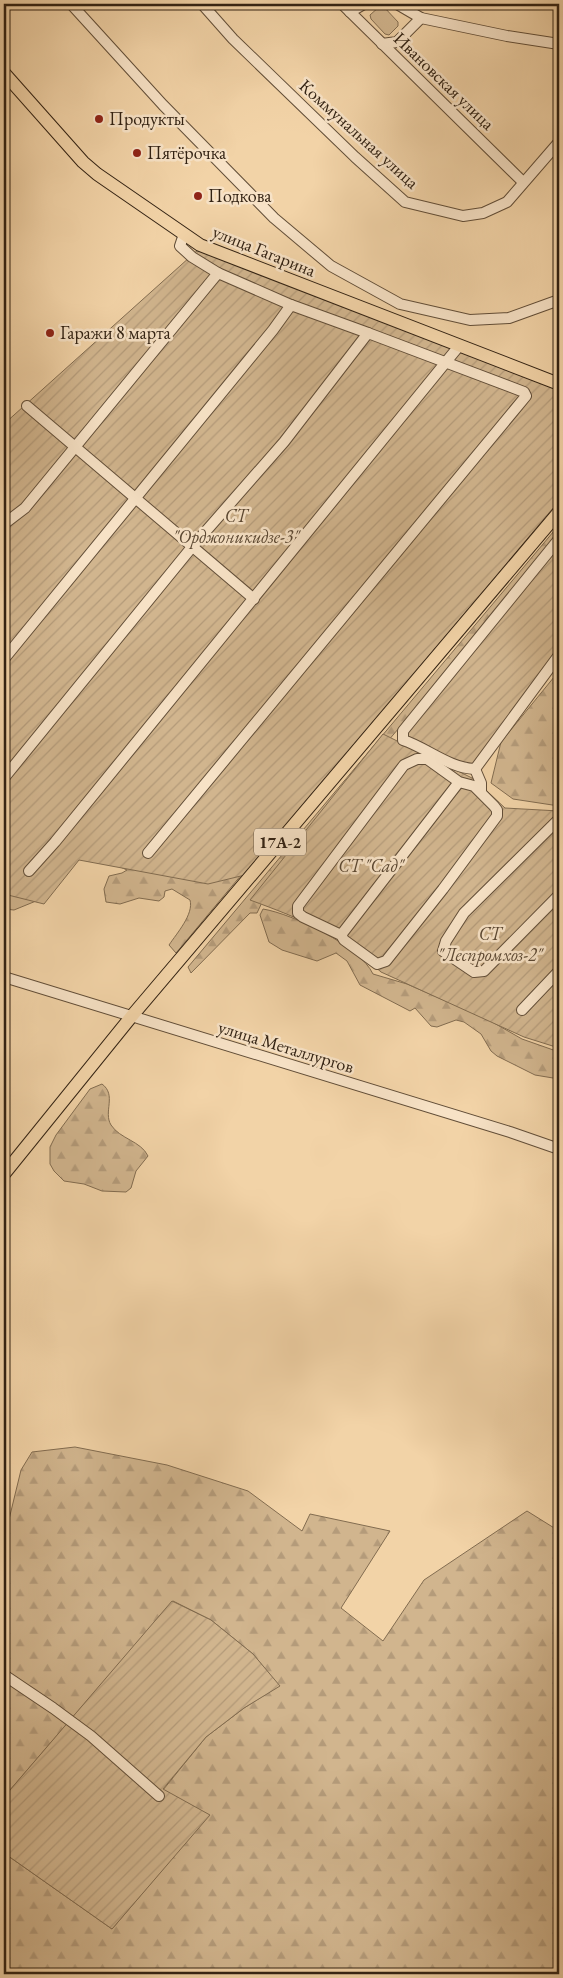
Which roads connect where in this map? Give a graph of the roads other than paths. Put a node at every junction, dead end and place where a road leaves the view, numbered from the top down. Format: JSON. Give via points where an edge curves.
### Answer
{"nodes":[{"id":1,"x":71,"y":4,"type":"edge"},
{"id":2,"x":202,"y":4,"type":"edge"},
{"id":3,"x":342,"y":4,"type":"edge"},
{"id":4,"x":364,"y":4,"type":"edge"},
{"id":5,"x":397,"y":4,"type":"edge"},
{"id":6,"x":350,"y":12,"type":"junction"},
{"id":7,"x":421,"y":18,"type":"junction"},
{"id":8,"x":382,"y":44,"type":"junction"},
{"id":9,"x":559,"y":44,"type":"edge"},
{"id":10,"x":4,"y":73,"type":"edge"},
{"id":11,"x":559,"y":142,"type":"edge"},
{"id":12,"x":523,"y":182,"type":"junction"},
{"id":13,"x":184,"y":234,"type":"junction"},
{"id":14,"x":218,"y":273,"type":"junction"},
{"id":15,"x":559,"y":300,"type":"edge"},
{"id":16,"x":291,"y":305,"type":"junction"},
{"id":17,"x":368,"y":333,"type":"junction"},
{"id":18,"x":459,"y":346,"type":"junction"},
{"id":19,"x":448,"y":363,"type":"junction"},
{"id":20,"x":559,"y":384,"type":"edge"},
{"id":21,"x":27,"y":406,"type":"dead end"},
{"id":22,"x":76,"y":448,"type":"junction"},
{"id":23,"x":134,"y":498,"type":"junction"},
{"id":24,"x":559,"y":512,"type":"edge"},
{"id":25,"x":4,"y":524,"type":"edge"},
{"id":26,"x":559,"y":539,"type":"edge"},
{"id":27,"x":192,"y":548,"type":"junction"},
{"id":28,"x":254,"y":599,"type":"junction"},
{"id":29,"x":559,"y":655,"type":"edge"},
{"id":30,"x":4,"y":659,"type":"edge"},
{"id":31,"x":475,"y":769,"type":"junction"},
{"id":32,"x":4,"y":778,"type":"edge"},
{"id":33,"x":459,"y":782,"type":"junction"},
{"id":34,"x":481,"y":792,"type":"junction"},
{"id":35,"x":559,"y":819,"type":"edge"},
{"id":36,"x":148,"y":853,"type":"dead end"},
{"id":37,"x":29,"y":871,"type":"dead end"},
{"id":38,"x":559,"y":895,"type":"edge"},
{"id":39,"x":341,"y":935,"type":"junction"},
{"id":40,"x":559,"y":972,"type":"edge"},
{"id":41,"x":4,"y":977,"type":"edge"},
{"id":42,"x":522,"y":1010,"type":"dead end"},
{"id":43,"x":131,"y":1017,"type":"junction"},
{"id":44,"x":559,"y":1149,"type":"edge"},
{"id":45,"x":4,"y":1174,"type":"edge"},
{"id":46,"x":4,"y":1675,"type":"edge"},
{"id":47,"x":159,"y":1796,"type":"dead end"}],
"edges":[{"from":1,"to":15,"type":"street","via":[[163,105],[274,218],[331,266],[400,304],[470,320],[509,318]]},
{"from":2,"to":12,"type":"street","name":"Коммунальная улица","via":[[233,39],[405,202],[463,216],[482,213],[507,202]]},
{"from":3,"to":6,"type":"street","name":"Ивановская улица"},
{"from":4,"to":6,"type":"street"},
{"from":5,"to":7,"type":"street"},
{"from":6,"to":8,"type":"street","name":"Ивановская улица"},
{"from":7,"to":8,"type":"street","via":[[396,42]]},
{"from":7,"to":9,"type":"street"},
{"from":8,"to":12,"type":"street","name":"Ивановская улица"},
{"from":10,"to":13,"type":"main road","name":"улица Гагарина","via":[[82,162]]},
{"from":11,"to":12,"type":"street","name":"Коммунальная улица"},
{"from":13,"to":14,"type":"street","via":[[180,246]]},
{"from":13,"to":18,"type":"main road","name":"улица Гагарина","via":[[200,245]]},
{"from":14,"to":16,"type":"street"},
{"from":14,"to":22,"type":"street"},
{"from":16,"to":17,"type":"street"},
{"from":16,"to":23,"type":"street"},
{"from":17,"to":19,"type":"street"},
{"from":17,"to":27,"type":"street","via":[[284,442]]},
{"from":18,"to":19,"type":"street"},
{"from":18,"to":20,"type":"main road","name":"улица Гагарина"},
{"from":19,"to":28,"type":"street"},
{"from":19,"to":36,"type":"street","via":[[524,392],[526,396]]},
{"from":21,"to":22,"type":"street"},
{"from":22,"to":23,"type":"street"},
{"from":22,"to":25,"type":"street","via":[[25,508]]},
{"from":23,"to":27,"type":"street"},
{"from":23,"to":30,"type":"street"},
{"from":24,"to":43,"type":"main road","number":"17А-2"},
{"from":26,"to":31,"type":"street","via":[[403,731],[403,740],[446,761]]},
{"from":27,"to":28,"type":"street"},
{"from":27,"to":32,"type":"street"},
{"from":28,"to":37,"type":"street"},
{"from":29,"to":31,"type":"street"},
{"from":31,"to":34,"type":"street"},
{"from":33,"to":34,"type":"street","via":[[474,786]]},
{"from":33,"to":39,"type":"street"},
{"from":33,"to":39,"type":"street","via":[[427,760],[418,759],[404,765],[298,906],[298,913],[303,917]]},
{"from":34,"to":39,"type":"street","via":[[497,810],[497,816],[386,961],[377,964]]},
{"from":35,"to":38,"type":"street","via":[[464,913],[443,951],[474,972],[484,971]]},
{"from":40,"to":42,"type":"street"},
{"from":41,"to":43,"type":"street","name":"улица Металлургов"},
{"from":43,"to":44,"type":"street","name":"улица Металлургов"},
{"from":43,"to":45,"type":"main road","number":"17А-2"},
{"from":46,"to":47,"type":"street","via":[[91,1736]]}]}
